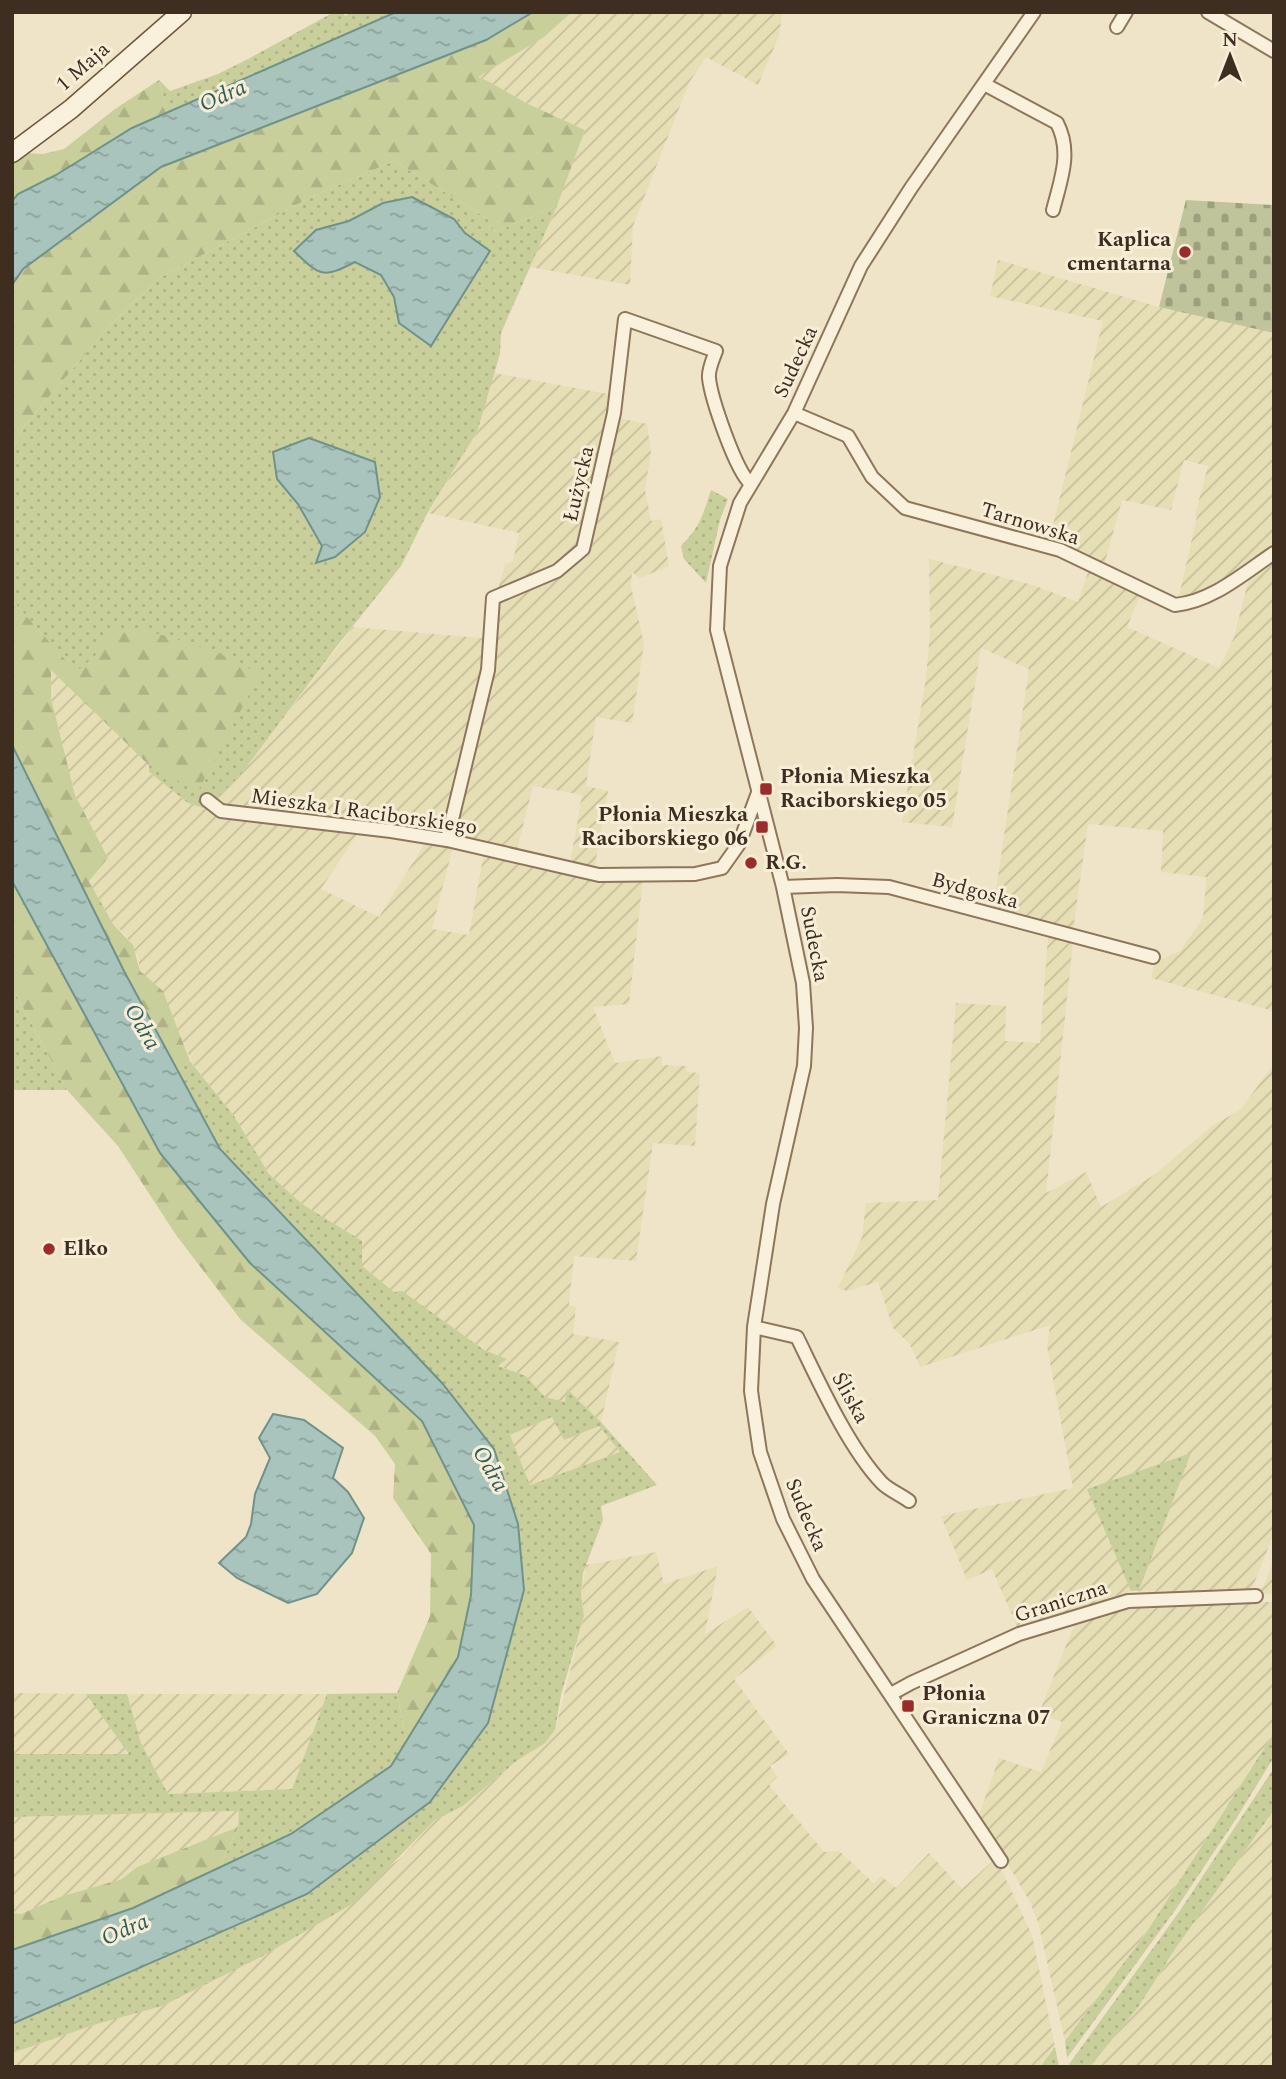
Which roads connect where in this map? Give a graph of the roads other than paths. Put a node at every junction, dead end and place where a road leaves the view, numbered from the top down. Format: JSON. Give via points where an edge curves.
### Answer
{"nodes":[{"id":1,"x":181,"y":12,"type":"edge"},
{"id":2,"x":1034,"y":12,"type":"edge"},
{"id":3,"x":1126,"y":12,"type":"edge"},
{"id":4,"x":1208,"y":12,"type":"edge"},
{"id":5,"x":1117,"y":27,"type":"dead end"},
{"id":6,"x":1274,"y":51,"type":"edge"},
{"id":7,"x":984,"y":84,"type":"junction"},
{"id":8,"x":12,"y":153,"type":"edge"},
{"id":9,"x":1053,"y":210,"type":"dead end"},
{"id":10,"x":794,"y":413,"type":"junction"},
{"id":11,"x":751,"y":484,"type":"junction"},
{"id":12,"x":1274,"y":553,"type":"edge"},
{"id":13,"x":759,"y":790,"type":"junction"},
{"id":14,"x":207,"y":800,"type":"dead end"},
{"id":15,"x":447,"y":840,"type":"junction"},
{"id":16,"x":783,"y":887,"type":"junction"},
{"id":17,"x":1153,"y":957,"type":"dead end"},
{"id":18,"x":754,"y":1327,"type":"junction"},
{"id":19,"x":909,"y":1501,"type":"dead end"},
{"id":20,"x":1255,"y":1596,"type":"dead end"},
{"id":21,"x":891,"y":1695,"type":"junction"},
{"id":22,"x":1001,"y":1861,"type":"dead end"}],
"edges":[{"from":1,"to":8,"type":"street","name":"1 Maja","via":[[71,109]]},
{"from":2,"to":7,"type":"street","name":"Sudecka"},
{"from":3,"to":5,"type":"street"},
{"from":4,"to":6,"type":"street"},
{"from":7,"to":9,"type":"street","via":[[1057,123],[1066,150]]},
{"from":7,"to":10,"type":"street","name":"Sudecka","via":[[861,266]]},
{"from":10,"to":11,"type":"street","name":"Sudecka"},
{"from":10,"to":12,"type":"street","name":"Tarnowska","via":[[848,436],[873,477],[905,508],[1060,550],[1175,604],[1214,593]]},
{"from":11,"to":13,"type":"street","name":"Sudecka","via":[[740,503],[720,566],[717,630]]},
{"from":11,"to":15,"type":"street","name":"Łużycka","via":[[728,442],[708,376],[716,351],[625,319],[614,413],[583,549],[557,570],[493,598],[488,670]]},
{"from":13,"to":15,"type":"street","name":"Mieszka I Raciborskiego","via":[[739,844],[722,868],[695,874],[599,875]]},
{"from":13,"to":16,"type":"street","name":"Sudecka"},
{"from":14,"to":15,"type":"street","name":"Mieszka I Raciborskiego","via":[[221,811]]},
{"from":16,"to":17,"type":"street","name":"Bydgoska","via":[[889,887]]},
{"from":16,"to":18,"type":"street","name":"Sudecka","via":[[803,983],[805,1054]]},
{"from":18,"to":19,"type":"street","name":"Śliska","via":[[797,1337],[861,1454],[883,1484]]},
{"from":18,"to":21,"type":"street","name":"Sudecka","via":[[754,1415],[760,1452],[783,1519],[813,1579]]},
{"from":20,"to":21,"type":"street","name":"Graniczna","via":[[1128,1601],[1019,1634]]},
{"from":21,"to":22,"type":"street","name":"Sudecka"}]}
